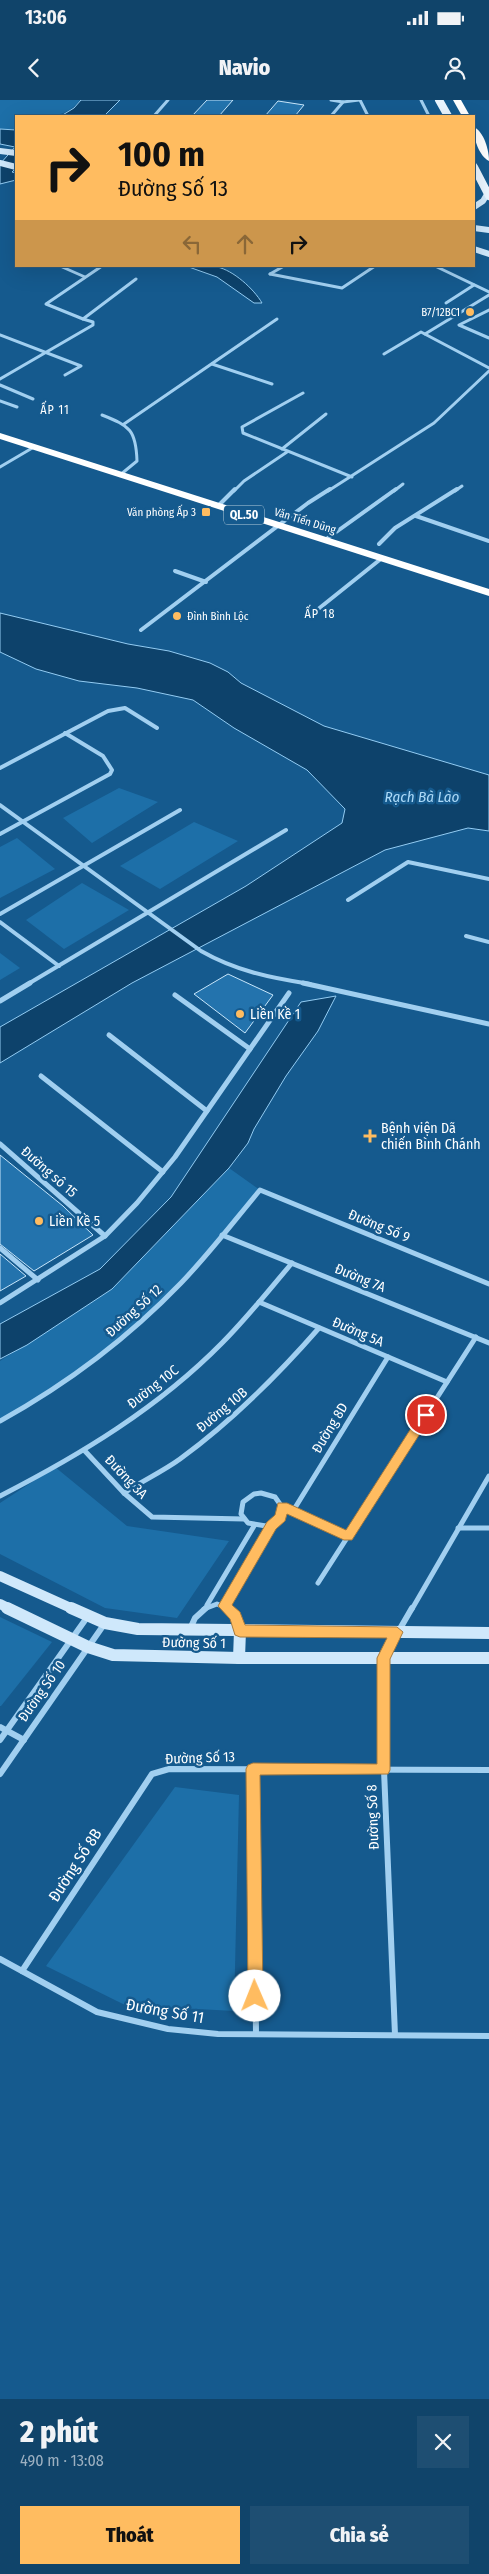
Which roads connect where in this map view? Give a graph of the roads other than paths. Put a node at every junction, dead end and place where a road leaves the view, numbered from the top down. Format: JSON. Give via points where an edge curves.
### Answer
{"nodes":[{"id":1,"x":168,"y":100,"type":"edge"},
{"id":2,"x":331,"y":100,"type":"edge"},
{"id":3,"x":360,"y":100,"type":"edge"},
{"id":4,"x":421,"y":100,"type":"edge"},
{"id":5,"x":439,"y":100,"type":"edge"},
{"id":6,"x":457,"y":100,"type":"edge"},
{"id":7,"x":343,"y":102,"type":"junction"},
{"id":8,"x":155,"y":115,"type":"edge"},
{"id":9,"x":332,"y":115,"type":"edge"},
{"id":10,"x":368,"y":115,"type":"edge"},
{"id":11,"x":428,"y":115,"type":"edge"},
{"id":12,"x":447,"y":115,"type":"edge"},
{"id":13,"x":465,"y":115,"type":"edge"},
{"id":14,"x":475,"y":132,"type":"edge"},
{"id":15,"x":0,"y":151,"type":"edge"},
{"id":16,"x":13,"y":153,"type":"edge"},
{"id":17,"x":489,"y":158,"type":"edge"},
{"id":18,"x":0,"y":163,"type":"edge"},
{"id":19,"x":15,"y":167,"type":"edge"},
{"id":20,"x":475,"y":169,"type":"edge"},
{"id":21,"x":489,"y":194,"type":"edge"},
{"id":22,"x":475,"y":206,"type":"edge"},
{"id":23,"x":475,"y":228,"type":"edge"},
{"id":24,"x":489,"y":230,"type":"edge"},
{"id":25,"x":475,"y":248,"type":"edge"},
{"id":26,"x":475,"y":248,"type":"edge"},
{"id":27,"x":489,"y":250,"type":"edge"},
{"id":28,"x":489,"y":254,"type":"edge"},
{"id":29,"x":62,"y":267,"type":"edge"},
{"id":30,"x":100,"y":267,"type":"edge"},
{"id":31,"x":282,"y":267,"type":"edge"},
{"id":32,"x":374,"y":267,"type":"edge"},
{"id":33,"x":436,"y":267,"type":"edge"},
{"id":34,"x":85,"y":277,"type":"junction"},
{"id":35,"x":136,"y":279,"type":"dead end"},
{"id":36,"x":474,"y":285,"type":"junction"},
{"id":37,"x":489,"y":293,"type":"edge"},
{"id":38,"x":446,"y":303,"type":"dead end"},
{"id":39,"x":489,"y":310,"type":"edge"},
{"id":40,"x":83,"y":319,"type":"junction"},
{"id":41,"x":278,"y":319,"type":"dead end"},
{"id":42,"x":425,"y":334,"type":"junction"},
{"id":43,"x":0,"y":335,"type":"edge"},
{"id":44,"x":489,"y":338,"type":"edge"},
{"id":45,"x":46,"y":353,"type":"junction"},
{"id":46,"x":384,"y":354,"type":"dead end"},
{"id":47,"x":212,"y":364,"type":"junction"},
{"id":48,"x":489,"y":370,"type":"edge"},
{"id":49,"x":64,"y":375,"type":"dead end"},
{"id":50,"x":0,"y":379,"type":"edge"},
{"id":51,"x":272,"y":384,"type":"dead end"},
{"id":52,"x":0,"y":385,"type":"edge"},
{"id":53,"x":303,"y":392,"type":"dead end"},
{"id":54,"x":33,"y":399,"type":"dead end"},
{"id":55,"x":0,"y":400,"type":"edge"},
{"id":56,"x":17,"y":408,"type":"dead end"},
{"id":57,"x":326,"y":414,"type":"dead end"},
{"id":58,"x":102,"y":415,"type":"dead end"},
{"id":59,"x":124,"y":424,"type":"junction"},
{"id":60,"x":0,"y":436,"type":"edge"},
{"id":61,"x":34,"y":447,"type":"junction"},
{"id":62,"x":282,"y":449,"type":"junction"},
{"id":63,"x":287,"y":452,"type":"junction"},
{"id":64,"x":0,"y":467,"type":"edge"},
{"id":65,"x":120,"y":475,"type":"junction"},
{"id":66,"x":352,"y":477,"type":"junction"},
{"id":67,"x":403,"y":484,"type":"dead end"},
{"id":68,"x":462,"y":486,"type":"dead end"},
{"id":69,"x":218,"y":506,"type":"junction"},
{"id":70,"x":416,"y":516,"type":"junction"},
{"id":71,"x":277,"y":526,"type":"junction"},
{"id":72,"x":325,"y":540,"type":"junction"},
{"id":73,"x":489,"y":541,"type":"edge"},
{"id":74,"x":379,"y":544,"type":"dead end"},
{"id":75,"x":382,"y":558,"type":"junction"},
{"id":76,"x":175,"y":572,"type":"dead end"},
{"id":77,"x":206,"y":582,"type":"junction"},
{"id":78,"x":489,"y":593,"type":"edge"},
{"id":79,"x":312,"y":614,"type":"dead end"},
{"id":80,"x":140,"y":630,"type":"dead end"},
{"id":81,"x":157,"y":728,"type":"dead end"},
{"id":82,"x":65,"y":733,"type":"junction"},
{"id":83,"x":0,"y":768,"type":"edge"},
{"id":84,"x":0,"y":805,"type":"edge"},
{"id":85,"x":180,"y":810,"type":"dead end"},
{"id":86,"x":21,"y":822,"type":"junction"},
{"id":87,"x":286,"y":830,"type":"dead end"},
{"id":88,"x":0,"y":834,"type":"edge"},
{"id":89,"x":82,"y":865,"type":"junction"},
{"id":90,"x":489,"y":879,"type":"edge"},
{"id":91,"x":348,"y":900,"type":"dead end"},
{"id":92,"x":149,"y":912,"type":"junction"},
{"id":93,"x":0,"y":914,"type":"edge"},
{"id":94,"x":0,"y":922,"type":"edge"},
{"id":95,"x":466,"y":936,"type":"dead end"},
{"id":96,"x":489,"y":942,"type":"edge"},
{"id":97,"x":59,"y":966,"type":"junction"},
{"id":98,"x":289,"y":992,"type":"dead end"},
{"id":99,"x":175,"y":995,"type":"dead end"},
{"id":100,"x":0,"y":1001,"type":"edge"},
{"id":101,"x":489,"y":1024,"type":"edge"},
{"id":102,"x":109,"y":1035,"type":"dead end"},
{"id":103,"x":250,"y":1048,"type":"junction"},
{"id":104,"x":41,"y":1076,"type":"dead end"},
{"id":105,"x":207,"y":1111,"type":"junction"},
{"id":106,"x":0,"y":1144,"type":"edge"},
{"id":107,"x":162,"y":1172,"type":"junction"},
{"id":108,"x":260,"y":1190,"type":"joint"},
{"id":109,"x":222,"y":1234,"type":"junction"},
{"id":110,"x":105,"y":1236,"type":"junction"},
{"id":111,"x":0,"y":1248,"type":"edge"},
{"id":112,"x":292,"y":1263,"type":"junction"},
{"id":113,"x":38,"y":1280,"type":"junction"},
{"id":114,"x":489,"y":1284,"type":"edge"},
{"id":115,"x":260,"y":1302,"type":"junction"},
{"id":116,"x":0,"y":1303,"type":"edge"},
{"id":117,"x":319,"y":1328,"type":"junction"},
{"id":118,"x":476,"y":1337,"type":"junction"},
{"id":119,"x":489,"y":1343,"type":"edge"},
{"id":120,"x":388,"y":1357,"type":"junction"},
{"id":121,"x":447,"y":1382,"type":"junction"},
{"id":122,"x":0,"y":1421,"type":"edge"},
{"id":123,"x":84,"y":1450,"type":"junction"},
{"id":124,"x":489,"y":1476,"type":"edge"},
{"id":125,"x":124,"y":1493,"type":"junction"},
{"id":126,"x":0,"y":1496,"type":"edge"},
{"id":127,"x":282,"y":1506,"type":"junction"},
{"id":128,"x":293,"y":1511,"type":"junction"},
{"id":129,"x":244,"y":1519,"type":"junction"},
{"id":130,"x":254,"y":1526,"type":"junction"},
{"id":131,"x":271,"y":1526,"type":"junction"},
{"id":132,"x":458,"y":1528,"type":"junction"},
{"id":133,"x":489,"y":1528,"type":"edge"},
{"id":134,"x":348,"y":1536,"type":"junction"},
{"id":135,"x":0,"y":1576,"type":"edge"},
{"id":136,"x":318,"y":1583,"type":"dead end"},
{"id":137,"x":0,"y":1604,"type":"edge"},
{"id":138,"x":207,"y":1605,"type":"junction"},
{"id":139,"x":224,"y":1606,"type":"junction"},
{"id":140,"x":89,"y":1616,"type":"junction"},
{"id":141,"x":105,"y":1623,"type":"junction"},
{"id":142,"x":190,"y":1630,"type":"junction"},
{"id":143,"x":240,"y":1631,"type":"junction"},
{"id":144,"x":397,"y":1632,"type":"junction"},
{"id":145,"x":489,"y":1633,"type":"edge"},
{"id":146,"x":71,"y":1639,"type":"junction"},
{"id":147,"x":88,"y":1647,"type":"junction"},
{"id":148,"x":239,"y":1658,"type":"junction"},
{"id":149,"x":383,"y":1658,"type":"junction"},
{"id":150,"x":489,"y":1658,"type":"edge"},
{"id":151,"x":0,"y":1727,"type":"edge"},
{"id":152,"x":7,"y":1730,"type":"junction"},
{"id":153,"x":0,"y":1740,"type":"edge"},
{"id":154,"x":24,"y":1740,"type":"junction"},
{"id":155,"x":253,"y":1769,"type":"junction"},
{"id":156,"x":384,"y":1770,"type":"junction"},
{"id":157,"x":489,"y":1770,"type":"edge"},
{"id":158,"x":0,"y":1774,"type":"edge"},
{"id":159,"x":152,"y":1774,"type":"joint"},
{"id":160,"x":0,"y":1960,"type":"edge"},
{"id":161,"x":22,"y":1971,"type":"junction"},
{"id":162,"x":256,"y":2034,"type":"junction"},
{"id":163,"x":395,"y":2035,"type":"junction"},
{"id":164,"x":489,"y":2036,"type":"edge"}],
"edges":[{"from":1,"to":8,"type":"street"},
{"from":2,"to":7,"type":"street"},
{"from":3,"to":7,"type":"street"},
{"from":3,"to":10,"type":"street"},
{"from":4,"to":11,"type":"street"},
{"from":5,"to":12,"type":"main road"},
{"from":6,"to":13,"type":"highway"},
{"from":7,"to":9,"type":"street"},
{"from":14,"to":17,"type":"highway"},
{"from":15,"to":16,"type":"street"},
{"from":18,"to":19,"type":"street"},
{"from":20,"to":21,"type":"main road"},
{"from":21,"to":22,"type":"street"},
{"from":23,"to":24,"type":"street"},
{"from":25,"to":27,"type":"street"},
{"from":26,"to":28,"type":"street"},
{"from":29,"to":34,"type":"street"},
{"from":30,"to":34,"type":"street"},
{"from":31,"to":32,"type":"street","via":[[270,274],[342,288]]},
{"from":33,"to":36,"type":"street"},
{"from":34,"to":40,"type":"street","via":[[46,304]]},
{"from":35,"to":40,"type":"street"},
{"from":36,"to":37,"type":"street"},
{"from":36,"to":38,"type":"street"},
{"from":37,"to":42,"type":"street"},
{"from":39,"to":44,"type":"street","via":[[459,325]]},
{"from":40,"to":45,"type":"street","via":[[94,324]]},
{"from":41,"to":47,"type":"street"},
{"from":42,"to":46,"type":"street","via":[[421,332]]},
{"from":42,"to":48,"type":"street"},
{"from":43,"to":45,"type":"street"},
{"from":45,"to":49,"type":"street","via":[[81,366]]},
{"from":45,"to":50,"type":"street"},
{"from":47,"to":51,"type":"street"},
{"from":47,"to":59,"type":"street"},
{"from":48,"to":66,"type":"street","via":[[434,423]]},
{"from":52,"to":54,"type":"street"},
{"from":53,"to":62,"type":"street","via":[[242,427],[243,433]]},
{"from":55,"to":56,"type":"street"},
{"from":57,"to":62,"type":"street"},
{"from":58,"to":59,"type":"street"},
{"from":59,"to":65,"type":"street","via":[[137,439],[137,461]]},
{"from":60,"to":61,"type":"highway","name":"Văn Tiến Dũng","number":"QL.50"},
{"from":61,"to":64,"type":"street"},
{"from":61,"to":65,"type":"highway","name":"Văn Tiến Dũng","number":"QL.50"},
{"from":62,"to":63,"type":"street"},
{"from":63,"to":66,"type":"street"},
{"from":63,"to":69,"type":"street","via":[[244,481]]},
{"from":65,"to":69,"type":"highway","name":"Văn Tiến Dũng","number":"QL.50"},
{"from":66,"to":71,"type":"street"},
{"from":67,"to":72,"type":"street"},
{"from":68,"to":70,"type":"street"},
{"from":69,"to":71,"type":"highway","name":"Văn Tiến Dũng","number":"QL.50"},
{"from":70,"to":73,"type":"street"},
{"from":70,"to":74,"type":"street","via":[[395,528]]},
{"from":71,"to":72,"type":"highway","name":"Văn Tiến Dũng","number":"QL.50"},
{"from":71,"to":77,"type":"street"},
{"from":72,"to":75,"type":"highway","name":"Văn Tiến Dũng","number":"QL.50"},
{"from":75,"to":78,"type":"highway","name":"Văn Tiến Dũng","number":"QL.50"},
{"from":75,"to":79,"type":"street"},
{"from":76,"to":77,"type":"street"},
{"from":77,"to":80,"type":"street"},
{"from":81,"to":82,"type":"street","via":[[125,708],[108,711]]},
{"from":82,"to":83,"type":"street"},
{"from":82,"to":86,"type":"street","via":[[103,756],[112,770]]},
{"from":84,"to":86,"type":"street"},
{"from":85,"to":89,"type":"street"},
{"from":86,"to":88,"type":"street"},
{"from":86,"to":89,"type":"street"},
{"from":87,"to":92,"type":"street"},
{"from":89,"to":92,"type":"street"},
{"from":89,"to":93,"type":"street"},
{"from":90,"to":91,"type":"street","via":[[408,862]]},
{"from":92,"to":97,"type":"street"},
{"from":92,"to":101,"type":"street","via":[[224,964],[261,976],[316,984]]},
{"from":94,"to":97,"type":"street"},
{"from":95,"to":96,"type":"street"},
{"from":97,"to":100,"type":"street"},
{"from":98,"to":103,"type":"street"},
{"from":99,"to":103,"type":"street"},
{"from":102,"to":105,"type":"street"},
{"from":103,"to":105,"type":"street"},
{"from":104,"to":107,"type":"street"},
{"from":105,"to":107,"type":"street"},
{"from":106,"to":110,"type":"street","name":"Đường sô 15"},
{"from":107,"to":110,"type":"street"},
{"from":108,"to":109,"type":"street","name":"Đường Số 12"},
{"from":108,"to":114,"type":"street","name":"Đường Số 9"},
{"from":109,"to":112,"type":"street","name":"Đường 7A"},
{"from":109,"to":122,"type":"street","name":"Đường Số 12","via":[[181,1283],[94,1362]]},
{"from":110,"to":113,"type":"street"},
{"from":111,"to":113,"type":"street"},
{"from":112,"to":115,"type":"street","name":"Đường 10C"},
{"from":112,"to":118,"type":"street","name":"Đường 7A"},
{"from":113,"to":116,"type":"street"},
{"from":115,"to":117,"type":"street","name":"Đường 5A"},
{"from":115,"to":123,"type":"street","name":"Đường 10C","via":[[210,1355],[153,1403]]},
{"from":117,"to":120,"type":"street","name":"Đường 5A"},
{"from":117,"to":125,"type":"street","name":"Đường 10B","via":[[287,1366],[241,1411],[185,1455]]},
{"from":118,"to":119,"type":"street","name":"Đường 7A"},
{"from":118,"to":121,"type":"street"},
{"from":120,"to":121,"type":"street","name":"Đường 5A"},
{"from":120,"to":128,"type":"street","name":"Đường 8D"},
{"from":121,"to":134,"type":"street"},
{"from":123,"to":125,"type":"street","name":"Đường 3A"},
{"from":123,"to":126,"type":"street","name":"Đường 10C"},
{"from":124,"to":132,"type":"street","name":"Đường Số 8"},
{"from":125,"to":129,"type":"street","name":"Đường 3A","via":[[152,1517]]},
{"from":127,"to":128,"type":"street"},
{"from":127,"to":129,"type":"street","via":[[275,1496],[254,1494],[243,1502]]},
{"from":127,"to":131,"type":"street","via":[[281,1518]]},
{"from":128,"to":134,"type":"street"},
{"from":129,"to":130,"type":"street"},
{"from":130,"to":131,"type":"street"},
{"from":130,"to":138,"type":"street"},
{"from":131,"to":139,"type":"street"},
{"from":132,"to":133,"type":"street"},
{"from":132,"to":144,"type":"street","name":"Đường Số 8"},
{"from":134,"to":136,"type":"street"},
{"from":135,"to":140,"type":"street","name":"Đường Số 1"},
{"from":137,"to":146,"type":"street","name":"Đường Số 1"},
{"from":138,"to":139,"type":"street"},
{"from":138,"to":142,"type":"street","via":[[196,1614]]},
{"from":139,"to":143,"type":"street","via":[[236,1616]]},
{"from":140,"to":141,"type":"street","name":"Đường Số 1"},
{"from":140,"to":146,"type":"street","name":"Đường Số 10"},
{"from":141,"to":142,"type":"street","name":"Đường Số 1","via":[[138,1629]]},
{"from":141,"to":147,"type":"street","name":"Đường Số 10"},
{"from":142,"to":143,"type":"street","name":"Đường Số 1"},
{"from":143,"to":144,"type":"street","name":"Đường Số 1"},
{"from":143,"to":148,"type":"street"},
{"from":144,"to":145,"type":"street","name":"Đường Số 1"},
{"from":144,"to":149,"type":"street","name":"Đường Số 8"},
{"from":146,"to":147,"type":"street","name":"Đường Số 1"},
{"from":146,"to":152,"type":"street","name":"Đường Số 10"},
{"from":147,"to":148,"type":"street","name":"Đường Số 1","via":[[113,1655]]},
{"from":147,"to":154,"type":"street","name":"Đường Số 10"},
{"from":148,"to":149,"type":"street","name":"Đường Số 1"},
{"from":149,"to":150,"type":"street","name":"Đường Số 1"},
{"from":149,"to":156,"type":"street","name":"Đường Số 8"},
{"from":151,"to":152,"type":"street"},
{"from":152,"to":153,"type":"street","name":"Đường Số 10"},
{"from":152,"to":154,"type":"street"},
{"from":154,"to":158,"type":"street","name":"Đường Số 10"},
{"from":155,"to":156,"type":"street","name":"Đường Số 13"},
{"from":155,"to":159,"type":"street","name":"Đường Số 13","via":[[169,1769]]},
{"from":155,"to":162,"type":"street"},
{"from":156,"to":157,"type":"street","name":"Đường Số 13"},
{"from":156,"to":163,"type":"street","name":"Đường Số 8"},
{"from":159,"to":161,"type":"street","name":"Đường Số 8B"},
{"from":160,"to":161,"type":"street","name":"Đường Số 11"},
{"from":161,"to":162,"type":"street","name":"Đường Số 11","via":[[97,2012],[168,2029]]},
{"from":162,"to":163,"type":"street","name":"Đường Số 11"},
{"from":163,"to":164,"type":"street","name":"Đường Số 11"}]}
